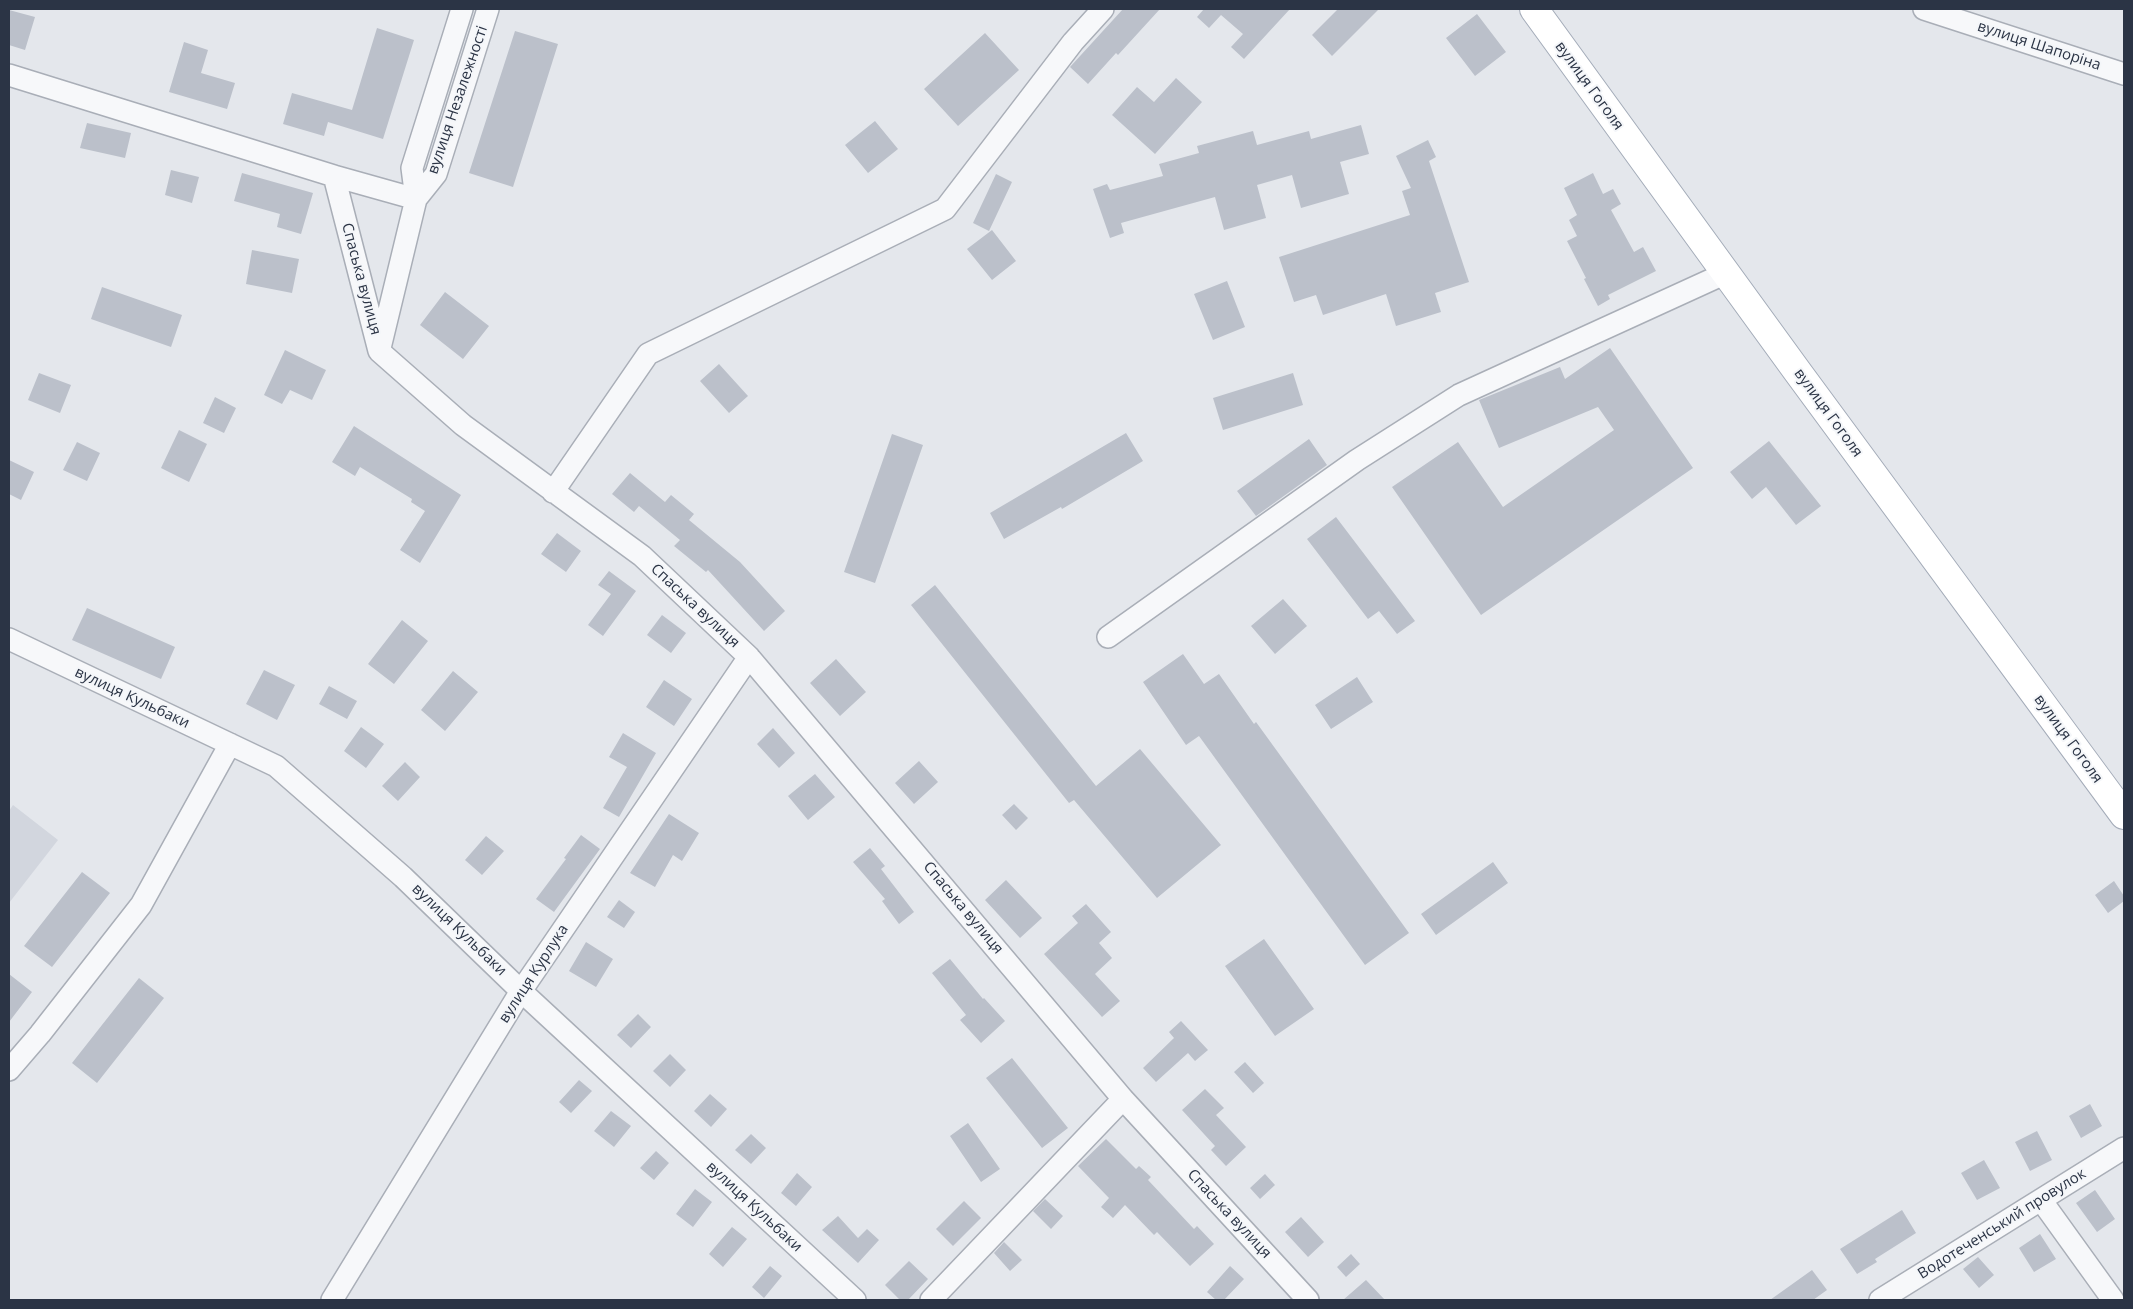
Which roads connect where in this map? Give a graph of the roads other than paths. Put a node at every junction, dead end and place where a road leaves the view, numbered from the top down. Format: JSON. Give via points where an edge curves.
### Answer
{"nodes":[{"id":1,"x":462,"y":9,"type":"edge"},
{"id":2,"x":488,"y":9,"type":"edge"},
{"id":3,"x":1103,"y":9,"type":"edge"},
{"id":4,"x":1534,"y":9,"type":"edge"},
{"id":5,"x":1924,"y":9,"type":"edge"},
{"id":6,"x":2124,"y":74,"type":"edge"},
{"id":7,"x":9,"y":75,"type":"edge"},
{"id":8,"x":334,"y":176,"type":"junction"},
{"id":9,"x":416,"y":199,"type":"junction"},
{"id":10,"x":1726,"y":273,"type":"junction"},
{"id":11,"x":379,"y":351,"type":"junction"},
{"id":12,"x":553,"y":492,"type":"junction"},
{"id":13,"x":1108,"y":637,"type":"dead end"},
{"id":14,"x":9,"y":639,"type":"edge"},
{"id":15,"x":749,"y":657,"type":"junction"},
{"id":16,"x":230,"y":744,"type":"junction"},
{"id":17,"x":2124,"y":816,"type":"edge"},
{"id":18,"x":521,"y":991,"type":"junction"},
{"id":19,"x":9,"y":1070,"type":"edge"},
{"id":20,"x":1123,"y":1099,"type":"junction"},
{"id":21,"x":2124,"y":1148,"type":"edge"},
{"id":22,"x":2041,"y":1200,"type":"junction"},
{"id":23,"x":332,"y":1300,"type":"edge"},
{"id":24,"x":855,"y":1300,"type":"edge"},
{"id":25,"x":931,"y":1300,"type":"edge"},
{"id":26,"x":1308,"y":1300,"type":"edge"},
{"id":27,"x":1880,"y":1300,"type":"edge"},
{"id":28,"x":2113,"y":1300,"type":"edge"}],
"edges":[{"from":1,"to":9,"type":"street","name":"вулиця Незалежності","via":[[412,168]]},
{"from":2,"to":9,"type":"street","name":"вулиця Незалежності","via":[[436,174]]},
{"from":3,"to":12,"type":"street","via":[[1073,42],[945,209],[648,354]]},
{"from":4,"to":10,"type":"main road","name":"вулиця Гоголя"},
{"from":5,"to":6,"type":"street","name":"вулиця Шапоріна"},
{"from":7,"to":8,"type":"street"},
{"from":8,"to":9,"type":"street"},
{"from":8,"to":11,"type":"street","name":"Спаська вулиця"},
{"from":9,"to":11,"type":"street"},
{"from":10,"to":13,"type":"street","via":[[1459,395],[1357,460]]},
{"from":10,"to":17,"type":"main road","name":"вулиця Гоголя"},
{"from":11,"to":12,"type":"street","name":"Спаська вулиця","via":[[463,426]]},
{"from":12,"to":15,"type":"street","name":"Спаська вулиця","via":[[642,556]]},
{"from":14,"to":16,"type":"street","name":"вулиця Кульбаки"},
{"from":15,"to":18,"type":"street","name":"вулиця Курлука"},
{"from":15,"to":20,"type":"street","name":"Спаська вулиця"},
{"from":16,"to":18,"type":"street","name":"вулиця Кульбаки","via":[[276,766],[403,877]]},
{"from":16,"to":19,"type":"street","via":[[141,905]]},
{"from":18,"to":23,"type":"street","name":"вулиця Курлука"},
{"from":18,"to":24,"type":"street","name":"вулиця Кульбаки"},
{"from":20,"to":25,"type":"street"},
{"from":20,"to":26,"type":"street","name":"Спаська вулиця"},
{"from":21,"to":22,"type":"street","name":"Водотеченський провулок"},
{"from":22,"to":27,"type":"street","name":"Водотеченський провулок"},
{"from":22,"to":28,"type":"street"}]}
